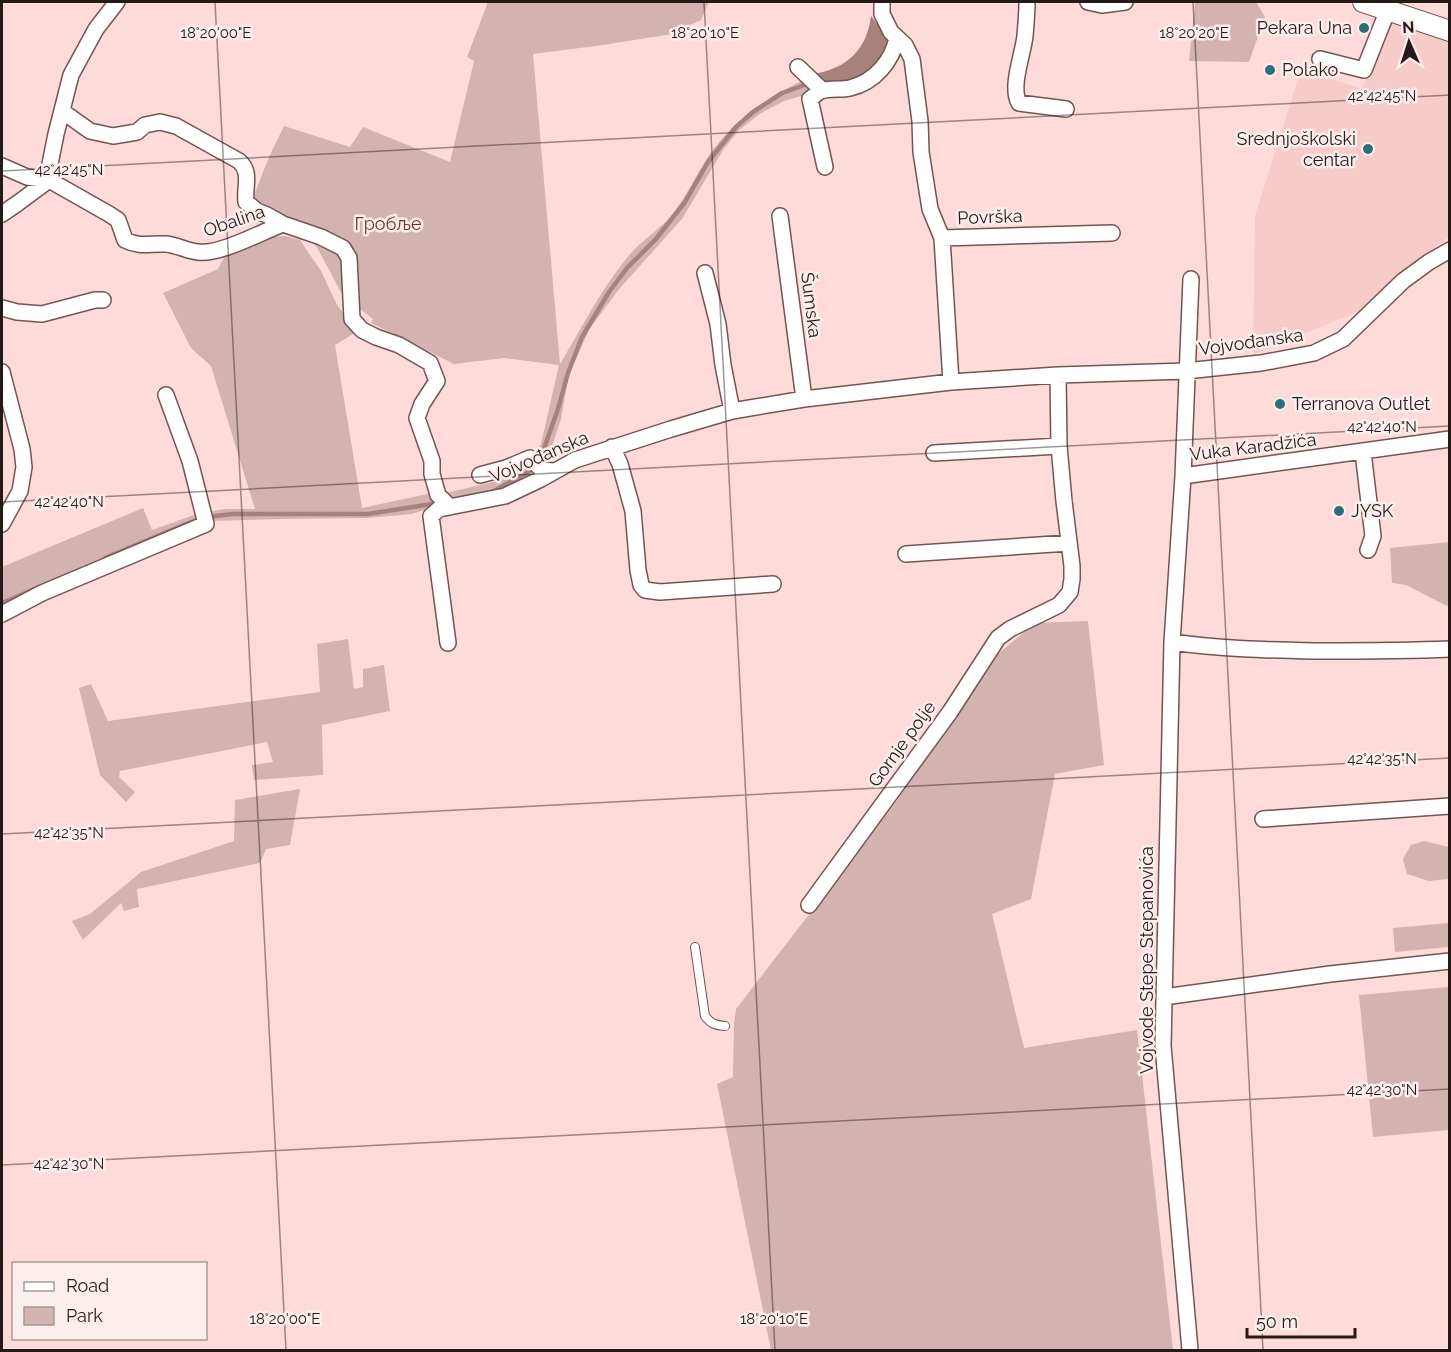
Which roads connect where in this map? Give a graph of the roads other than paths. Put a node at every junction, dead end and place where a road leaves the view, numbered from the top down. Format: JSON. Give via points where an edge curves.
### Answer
{"nodes":[{"id":1,"x":117,"y":2,"type":"edge"},
{"id":2,"x":882,"y":2,"type":"edge"},
{"id":3,"x":1028,"y":2,"type":"edge"},
{"id":4,"x":1088,"y":2,"type":"edge"},
{"id":5,"x":1125,"y":2,"type":"edge"},
{"id":6,"x":1363,"y":2,"type":"edge"},
{"id":7,"x":1390,"y":5,"type":"edge"},
{"id":8,"x":1449,"y":31,"type":"edge"},
{"id":9,"x":897,"y":38,"type":"junction"},
{"id":10,"x":1320,"y":59,"type":"dead end"},
{"id":11,"x":802,"y":71,"type":"dead end"},
{"id":12,"x":821,"y":90,"type":"junction"},
{"id":13,"x":1066,"y":109,"type":"dead end"},
{"id":14,"x":62,"y":111,"type":"junction"},
{"id":15,"x":2,"y":166,"type":"edge"},
{"id":16,"x":825,"y":167,"type":"dead end"},
{"id":17,"x":49,"y":180,"type":"junction"},
{"id":18,"x":2,"y":214,"type":"edge"},
{"id":19,"x":780,"y":216,"type":"dead end"},
{"id":20,"x":283,"y":224,"type":"junction"},
{"id":21,"x":1112,"y":233,"type":"dead end"},
{"id":22,"x":942,"y":238,"type":"junction"},
{"id":23,"x":1449,"y":250,"type":"edge"},
{"id":24,"x":705,"y":273,"type":"dead end"},
{"id":25,"x":1191,"y":279,"type":"dead end"},
{"id":26,"x":103,"y":300,"type":"dead end"},
{"id":27,"x":2,"y":308,"type":"edge"},
{"id":28,"x":1186,"y":371,"type":"junction"},
{"id":29,"x":2,"y":372,"type":"edge"},
{"id":30,"x":1058,"y":375,"type":"junction"},
{"id":31,"x":951,"y":382,"type":"junction"},
{"id":32,"x":166,"y":395,"type":"dead end"},
{"id":33,"x":804,"y":399,"type":"junction"},
{"id":34,"x":732,"y":411,"type":"junction"},
{"id":35,"x":1449,"y":440,"type":"edge"},
{"id":36,"x":1059,"y":446,"type":"junction"},
{"id":37,"x":612,"y":447,"type":"junction"},
{"id":38,"x":1363,"y":452,"type":"junction"},
{"id":39,"x":934,"y":453,"type":"dead end"},
{"id":40,"x":548,"y":471,"type":"junction"},
{"id":41,"x":480,"y":475,"type":"dead end"},
{"id":42,"x":1183,"y":476,"type":"junction"},
{"id":43,"x":446,"y":503,"type":"junction"},
{"id":44,"x":2,"y":524,"type":"edge"},
{"id":45,"x":1069,"y":543,"type":"junction"},
{"id":46,"x":1368,"y":550,"type":"dead end"},
{"id":47,"x":906,"y":554,"type":"dead end"},
{"id":48,"x":773,"y":584,"type":"dead end"},
{"id":49,"x":2,"y":614,"type":"edge"},
{"id":50,"x":1172,"y":642,"type":"junction"},
{"id":51,"x":448,"y":643,"type":"dead end"},
{"id":52,"x":1449,"y":649,"type":"edge"},
{"id":53,"x":1449,"y":806,"type":"edge"},
{"id":54,"x":1263,"y":819,"type":"dead end"},
{"id":55,"x":809,"y":905,"type":"dead end"},
{"id":56,"x":695,"y":947,"type":"dead end"},
{"id":57,"x":1449,"y":961,"type":"edge"},
{"id":58,"x":1164,"y":997,"type":"junction"},
{"id":59,"x":725,"y":1026,"type":"dead end"},
{"id":60,"x":1190,"y":1350,"type":"edge"}],
"edges":[{"from":1,"to":14,"type":"street","via":[[96,29],[71,75]]},
{"from":2,"to":9,"type":"street","via":[[882,14]]},
{"from":3,"to":13,"type":"street","via":[[1016,97],[1020,103]]},
{"from":4,"to":5,"type":"street"},
{"from":6,"to":7,"type":"street"},
{"from":7,"to":8,"type":"street"},
{"from":7,"to":10,"type":"street","via":[[1364,70]]},
{"from":9,"to":12,"type":"street","via":[[882,69],[871,79],[841,90]]},
{"from":9,"to":22,"type":"street","via":[[912,58],[930,209]]},
{"from":11,"to":12,"type":"street"},
{"from":12,"to":16,"type":"street","via":[[810,99]]},
{"from":14,"to":17,"type":"street"},
{"from":14,"to":20,"type":"street","name":"Obalina","via":[[90,131],[113,135],[137,132],[145,125],[160,122],[176,126],[245,166],[246,202]]},
{"from":15,"to":17,"type":"street","name":"Obalina","via":[[27,177]]},
{"from":17,"to":18,"type":"street"},
{"from":17,"to":20,"type":"street","name":"Obalina","via":[[118,220],[125,240],[134,245],[164,244],[200,252],[216,251]]},
{"from":19,"to":33,"type":"street","name":"Šumska"},
{"from":20,"to":43,"type":"street","via":[[343,248],[349,258],[352,319],[376,338],[399,345],[430,363],[437,381],[417,418],[432,462],[432,474]]},
{"from":21,"to":22,"type":"street","name":"Površka"},
{"from":22,"to":31,"type":"street","name":"Površka"},
{"from":23,"to":28,"type":"street","name":"Vojvođanska","via":[[1403,281],[1343,339],[1314,353]]},
{"from":24,"to":34,"type":"street"},
{"from":25,"to":28,"type":"street","name":"Vojvode Stepe Stepanovića"},
{"from":26,"to":27,"type":"street","via":[[42,314]]},
{"from":28,"to":30,"type":"street","name":"Vojvođanska"},
{"from":28,"to":42,"type":"street","name":"Vojvode Stepe Stepanovića"},
{"from":29,"to":44,"type":"street","via":[[24,467],[20,491]]},
{"from":30,"to":31,"type":"street","name":"Vojvođanska"},
{"from":30,"to":36,"type":"street"},
{"from":31,"to":33,"type":"street","name":"Vojvođanska"},
{"from":32,"to":49,"type":"street","via":[[190,461],[206,524],[42,593]]},
{"from":33,"to":34,"type":"street","name":"Vojvođanska"},
{"from":34,"to":37,"type":"street","name":"Vojvođanska"},
{"from":35,"to":38,"type":"street","name":"Vuka Karadžića"},
{"from":36,"to":39,"type":"street"},
{"from":36,"to":45,"type":"street"},
{"from":37,"to":40,"type":"street","name":"Vojvođanska"},
{"from":37,"to":48,"type":"street","name":"Vojvođanska","via":[[633,511],[638,570],[645,590]]},
{"from":38,"to":42,"type":"street","name":"Vuka Karadžića"},
{"from":38,"to":46,"type":"street","via":[[1373,536]]},
{"from":40,"to":41,"type":"street","via":[[530,458]]},
{"from":40,"to":43,"type":"street","name":"Vojvođanska","via":[[505,496]]},
{"from":42,"to":50,"type":"street","name":"Vojvode Stepe Stepanovića"},
{"from":43,"to":51,"type":"street","via":[[431,516]]},
{"from":45,"to":47,"type":"street"},
{"from":45,"to":55,"type":"street","name":"Gornje polje","via":[[1070,592],[1059,605],[998,639],[950,712]]},
{"from":50,"to":52,"type":"street","via":[[1246,650]]},
{"from":50,"to":58,"type":"street","name":"Vojvode Stepe Stepanovića"},
{"from":53,"to":54,"type":"street"},
{"from":56,"to":59,"type":"lane","via":[[705,1016],[710,1023]]},
{"from":57,"to":58,"type":"street"},
{"from":58,"to":60,"type":"street","name":"Vojvode Stepe Stepanovića","via":[[1163,1046]]}]}
